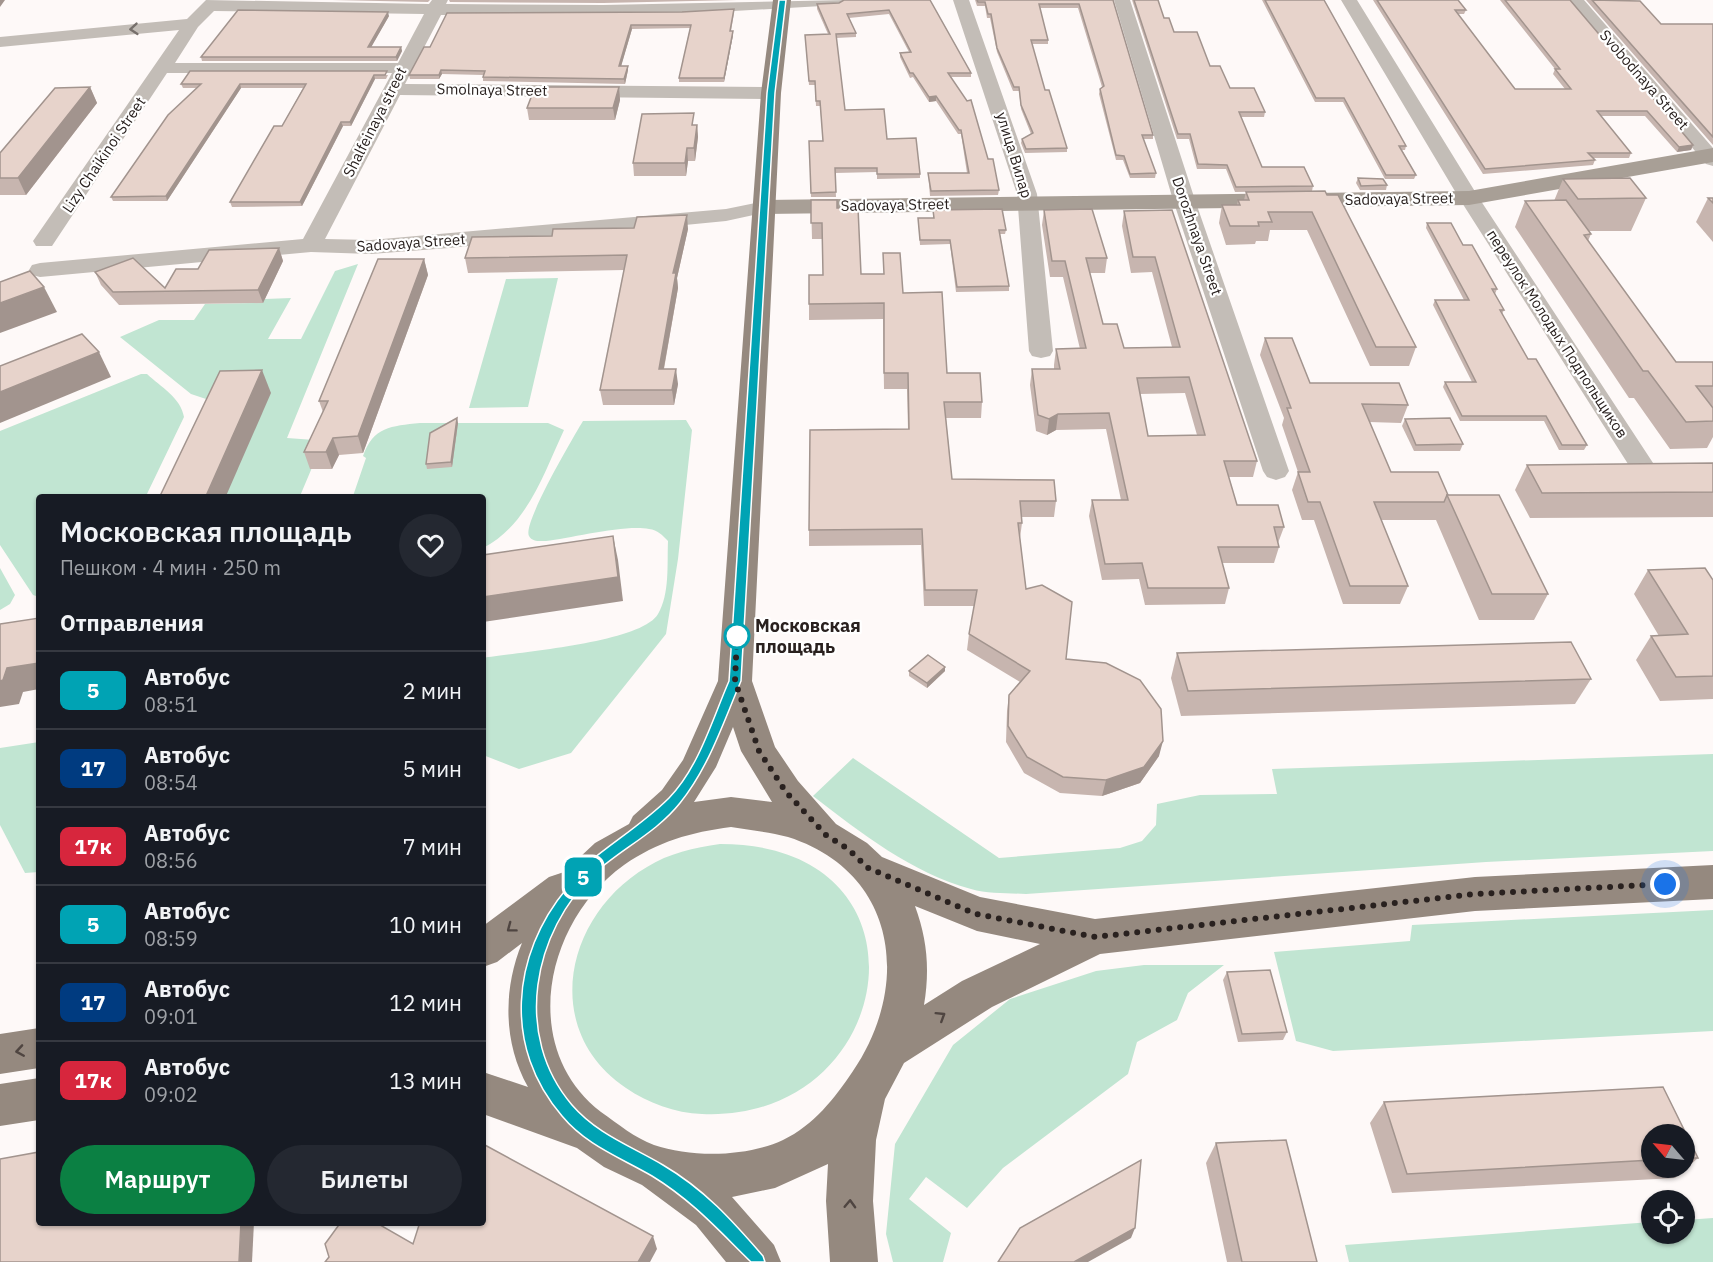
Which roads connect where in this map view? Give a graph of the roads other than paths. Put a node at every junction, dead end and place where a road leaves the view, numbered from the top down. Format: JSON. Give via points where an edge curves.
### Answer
{"nodes":[{"id":1,"x":839,"y":0,"type":"edge"},
{"id":2,"x":961,"y":0,"type":"edge"},
{"id":3,"x":1122,"y":0,"type":"edge"},
{"id":4,"x":1349,"y":0,"type":"edge"},
{"id":5,"x":1575,"y":0,"type":"edge"},
{"id":6,"x":213,"y":3,"type":"edge"},
{"id":7,"x":782,"y":3,"type":"edge"},
{"id":8,"x":438,"y":4,"type":"edge"},
{"id":9,"x":595,"y":6,"type":"edge"},
{"id":10,"x":192,"y":24,"type":"junction"},
{"id":11,"x":0,"y":42,"type":"edge"},
{"id":12,"x":162,"y":68,"type":"junction"},
{"id":13,"x":403,"y":68,"type":"junction"},
{"id":14,"x":394,"y":89,"type":"junction"},
{"id":15,"x":771,"y":93,"type":"junction"},
{"id":16,"x":1712,"y":157,"type":"edge"},
{"id":17,"x":1469,"y":198,"type":"junction"},
{"id":18,"x":1184,"y":200,"type":"junction"},
{"id":19,"x":1029,"y":203,"type":"junction"},
{"id":20,"x":765,"y":207,"type":"junction"},
{"id":21,"x":44,"y":241,"type":"dead end"},
{"id":22,"x":311,"y":245,"type":"junction"},
{"id":23,"x":40,"y":270,"type":"dead end"},
{"id":24,"x":1041,"y":351,"type":"dead end"},
{"id":25,"x":1644,"y":469,"type":"edge"},
{"id":26,"x":1276,"y":471,"type":"dead end"},
{"id":27,"x":735,"y":681,"type":"junction"},
{"id":28,"x":826,"y":835,"type":"junction"},
{"id":29,"x":633,"y":838,"type":"junction"},
{"id":30,"x":591,"y":868,"type":"junction"},
{"id":31,"x":868,"y":868,"type":"junction"},
{"id":32,"x":1713,"y":882,"type":"edge"},
{"id":33,"x":1095,"y":937,"type":"junction"},
{"id":34,"x":486,"y":947,"type":"edge"},
{"id":35,"x":36,"y":1048,"type":"edge"},
{"id":36,"x":0,"y":1054,"type":"edge"},
{"id":37,"x":881,"y":1066,"type":"junction"},
{"id":38,"x":486,"y":1094,"type":"edge"},
{"id":39,"x":36,"y":1099,"type":"edge"},
{"id":40,"x":0,"y":1105,"type":"edge"},
{"id":41,"x":582,"y":1128,"type":"junction"},
{"id":42,"x":658,"y":1171,"type":"junction"},
{"id":43,"x":757,"y":1262,"type":"edge"},
{"id":44,"x":854,"y":1262,"type":"edge"}],
"edges":[{"from":1,"to":7,"type":"street"},
{"from":2,"to":19,"type":"street","name":"улица Вилар"},
{"from":3,"to":18,"type":"street","name":"Dorozhnaya Street"},
{"from":4,"to":17,"type":"street","name":"переулок Молодых Подпольщиков"},
{"from":5,"to":16,"type":"street","name":"Svobodnaya Street"},
{"from":6,"to":8,"type":"street"},
{"from":6,"to":10,"type":"street","name":"Lizy Chaikinoi Street"},
{"from":7,"to":9,"type":"street"},
{"from":7,"to":15,"type":"main road"},
{"from":8,"to":9,"type":"street"},
{"from":8,"to":13,"type":"street","name":"Shalfeinaya street"},
{"from":10,"to":11,"type":"street","one_way":true},
{"from":10,"to":12,"type":"street","name":"Lizy Chaikinoi Street"},
{"from":12,"to":13,"type":"street"},
{"from":12,"to":21,"type":"street","name":"Lizy Chaikinoi Street"},
{"from":13,"to":14,"type":"street","name":"Shalfeinaya street"},
{"from":14,"to":15,"type":"street","name":"Smolnaya Street"},
{"from":14,"to":22,"type":"street","name":"Shalfeinaya street"},
{"from":15,"to":20,"type":"main road"},
{"from":16,"to":17,"type":"main road","name":"Sadovaya Street"},
{"from":17,"to":18,"type":"main road","name":"Sadovaya Street"},
{"from":17,"to":25,"type":"street","name":"переулок Молодых Подпольщиков"},
{"from":18,"to":19,"type":"main road","name":"Sadovaya Street"},
{"from":18,"to":26,"type":"street","name":"Dorozhnaya Street"},
{"from":19,"to":20,"type":"main road","name":"Sadovaya Street"},
{"from":19,"to":24,"type":"street","name":"улица Вилар"},
{"from":20,"to":22,"type":"street","name":"Sadovaya Street","via":[[726,215],[449,241],[371,247]]},
{"from":20,"to":27,"type":"main road"},
{"from":22,"to":23,"type":"street","name":"Sadovaya Street"},
{"from":27,"to":28,"type":"main road","via":[[759,751],[786,792]]},
{"from":27,"to":29,"type":"main road","via":[[698,767],[675,801]]},
{"from":28,"to":29,"type":"main road","via":[[780,818],[731,812],[681,819]]},
{"from":28,"to":31,"type":"main road"},
{"from":29,"to":30,"type":"main road"},
{"from":30,"to":34,"type":"main road","one_way":true},
{"from":30,"to":41,"type":"main road","via":[[544,934],[533,965],[527,1003],[532,1047],[545,1080]]},
{"from":31,"to":33,"type":"main road","via":[[976,914]]},
{"from":31,"to":37,"type":"main road","via":[[892,903],[905,943],[907,987]]},
{"from":32,"to":33,"type":"main road","via":[[1475,894]]},
{"from":37,"to":33,"type":"main road","one_way":true,"via":[[977,994]]},
{"from":35,"to":36,"type":"main road","one_way":true},
{"from":37,"to":42,"type":"main road","via":[[844,1122],[811,1149],[738,1176]]},
{"from":44,"to":37,"type":"main road","one_way":true,"via":[[850,1221],[854,1128]]},
{"from":38,"to":41,"type":"main road"},
{"from":39,"to":40,"type":"main road"},
{"from":41,"to":42,"type":"main road"},
{"from":42,"to":43,"type":"main road","via":[[712,1209]]}]}
